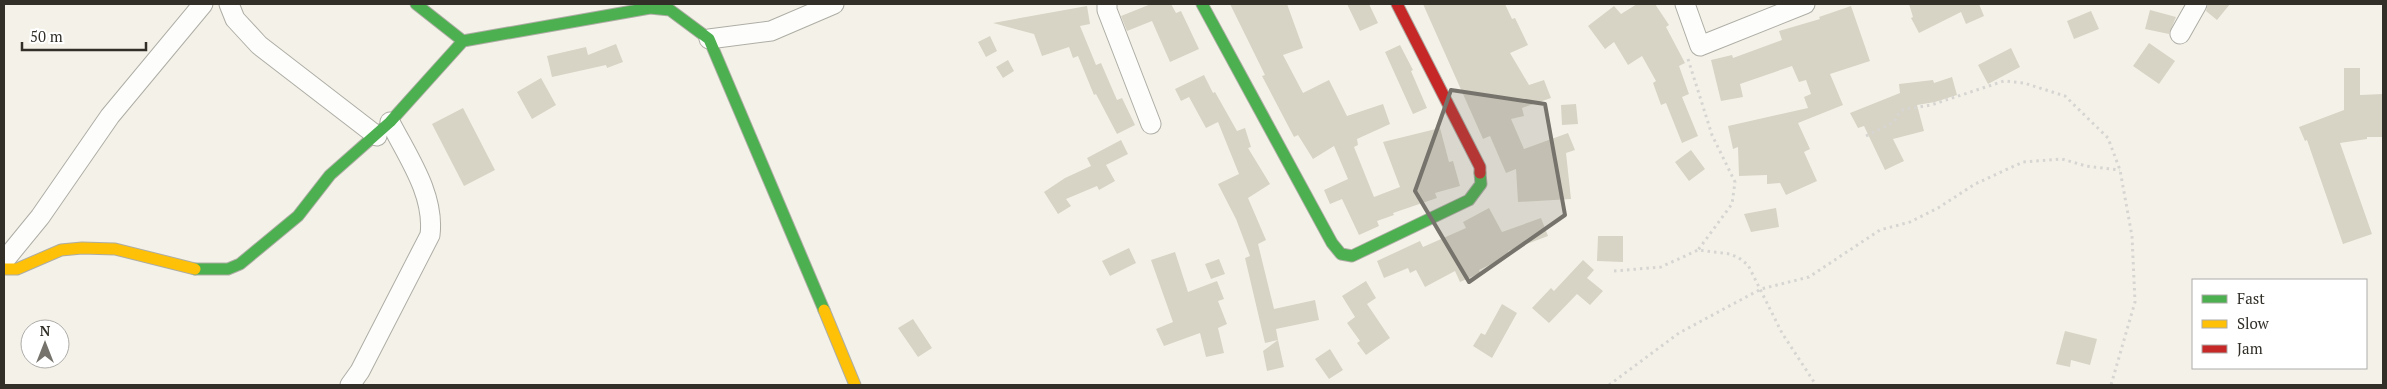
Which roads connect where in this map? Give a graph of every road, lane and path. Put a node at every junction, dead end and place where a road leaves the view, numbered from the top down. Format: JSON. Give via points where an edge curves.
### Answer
{"nodes":[{"id":1,"x":203,"y":4,"type":"edge"},
{"id":2,"x":229,"y":4,"type":"edge"},
{"id":3,"x":416,"y":4,"type":"edge"},
{"id":4,"x":834,"y":4,"type":"edge"},
{"id":5,"x":1108,"y":4,"type":"edge"},
{"id":6,"x":1202,"y":4,"type":"edge"},
{"id":7,"x":1396,"y":4,"type":"edge"},
{"id":8,"x":1685,"y":4,"type":"edge"},
{"id":9,"x":1805,"y":4,"type":"edge"},
{"id":10,"x":2197,"y":4,"type":"edge"},
{"id":11,"x":2180,"y":34,"type":"dead end"},
{"id":12,"x":709,"y":39,"type":"junction"},
{"id":13,"x":463,"y":41,"type":"junction"},
{"id":14,"x":1700,"y":46,"type":"junction"},
{"id":15,"x":390,"y":122,"type":"junction"},
{"id":16,"x":1152,"y":124,"type":"dead end"},
{"id":17,"x":377,"y":136,"type":"junction"},
{"id":18,"x":1866,"y":136,"type":"dead end"},
{"id":19,"x":2120,"y":170,"type":"junction"},
{"id":20,"x":1698,"y":250,"type":"junction"},
{"id":21,"x":4,"y":261,"type":"edge"},
{"id":22,"x":4,"y":269,"type":"edge"},
{"id":23,"x":1614,"y":271,"type":"dead end"},
{"id":24,"x":1761,"y":289,"type":"junction"},
{"id":25,"x":350,"y":385,"type":"edge"},
{"id":26,"x":855,"y":385,"type":"edge"},
{"id":27,"x":1609,"y":385,"type":"edge"},
{"id":28,"x":1816,"y":385,"type":"edge"},
{"id":29,"x":2111,"y":385,"type":"edge"}],
"edges":[{"from":1,"to":21,"type":"street","via":[[110,116],[40,217]]},
{"from":2,"to":17,"type":"street","via":[[236,19],[259,45]]},
{"from":3,"to":13,"type":"street"},
{"from":4,"to":12,"type":"street","via":[[771,31]]},
{"from":5,"to":16,"type":"street","via":[[1107,10]]},
{"from":6,"to":7,"type":"street","via":[[1332,243],[1341,254],[1352,256],[1468,200],[1481,184],[1480,167]]},
{"from":8,"to":14,"type":"street"},
{"from":9,"to":14,"type":"street"},
{"from":10,"to":11,"type":"street"},
{"from":12,"to":13,"type":"street","via":[[670,10],[650,8]]},
{"from":12,"to":26,"type":"street"},
{"from":13,"to":15,"type":"street"},
{"from":14,"to":20,"type":"path","via":[[1688,60],[1712,135],[1735,182],[1732,204]]},
{"from":15,"to":17,"type":"street"},
{"from":15,"to":25,"type":"street","via":[[428,201],[432,217],[430,235]]},
{"from":17,"to":22,"type":"street","via":[[330,175],[298,216],[240,264],[228,269],[178,267],[115,250],[82,248],[61,250],[17,269]]},
{"from":18,"to":19,"type":"path","via":[[1894,122],[1901,110],[1931,105],[2004,81],[2024,83],[2065,96],[2108,138]]},
{"from":19,"to":24,"type":"path","via":[[2062,159],[2023,162],[1975,184],[1917,218],[1880,230],[1809,277]]},
{"from":19,"to":29,"type":"path","via":[[2132,236],[2135,302]]},
{"from":20,"to":23,"type":"path","via":[[1661,267]]},
{"from":20,"to":24,"type":"path","via":[[1739,258],[1748,265]]},
{"from":24,"to":27,"type":"path","via":[[1679,333]]},
{"from":24,"to":28,"type":"path","via":[[1782,333]]}]}
